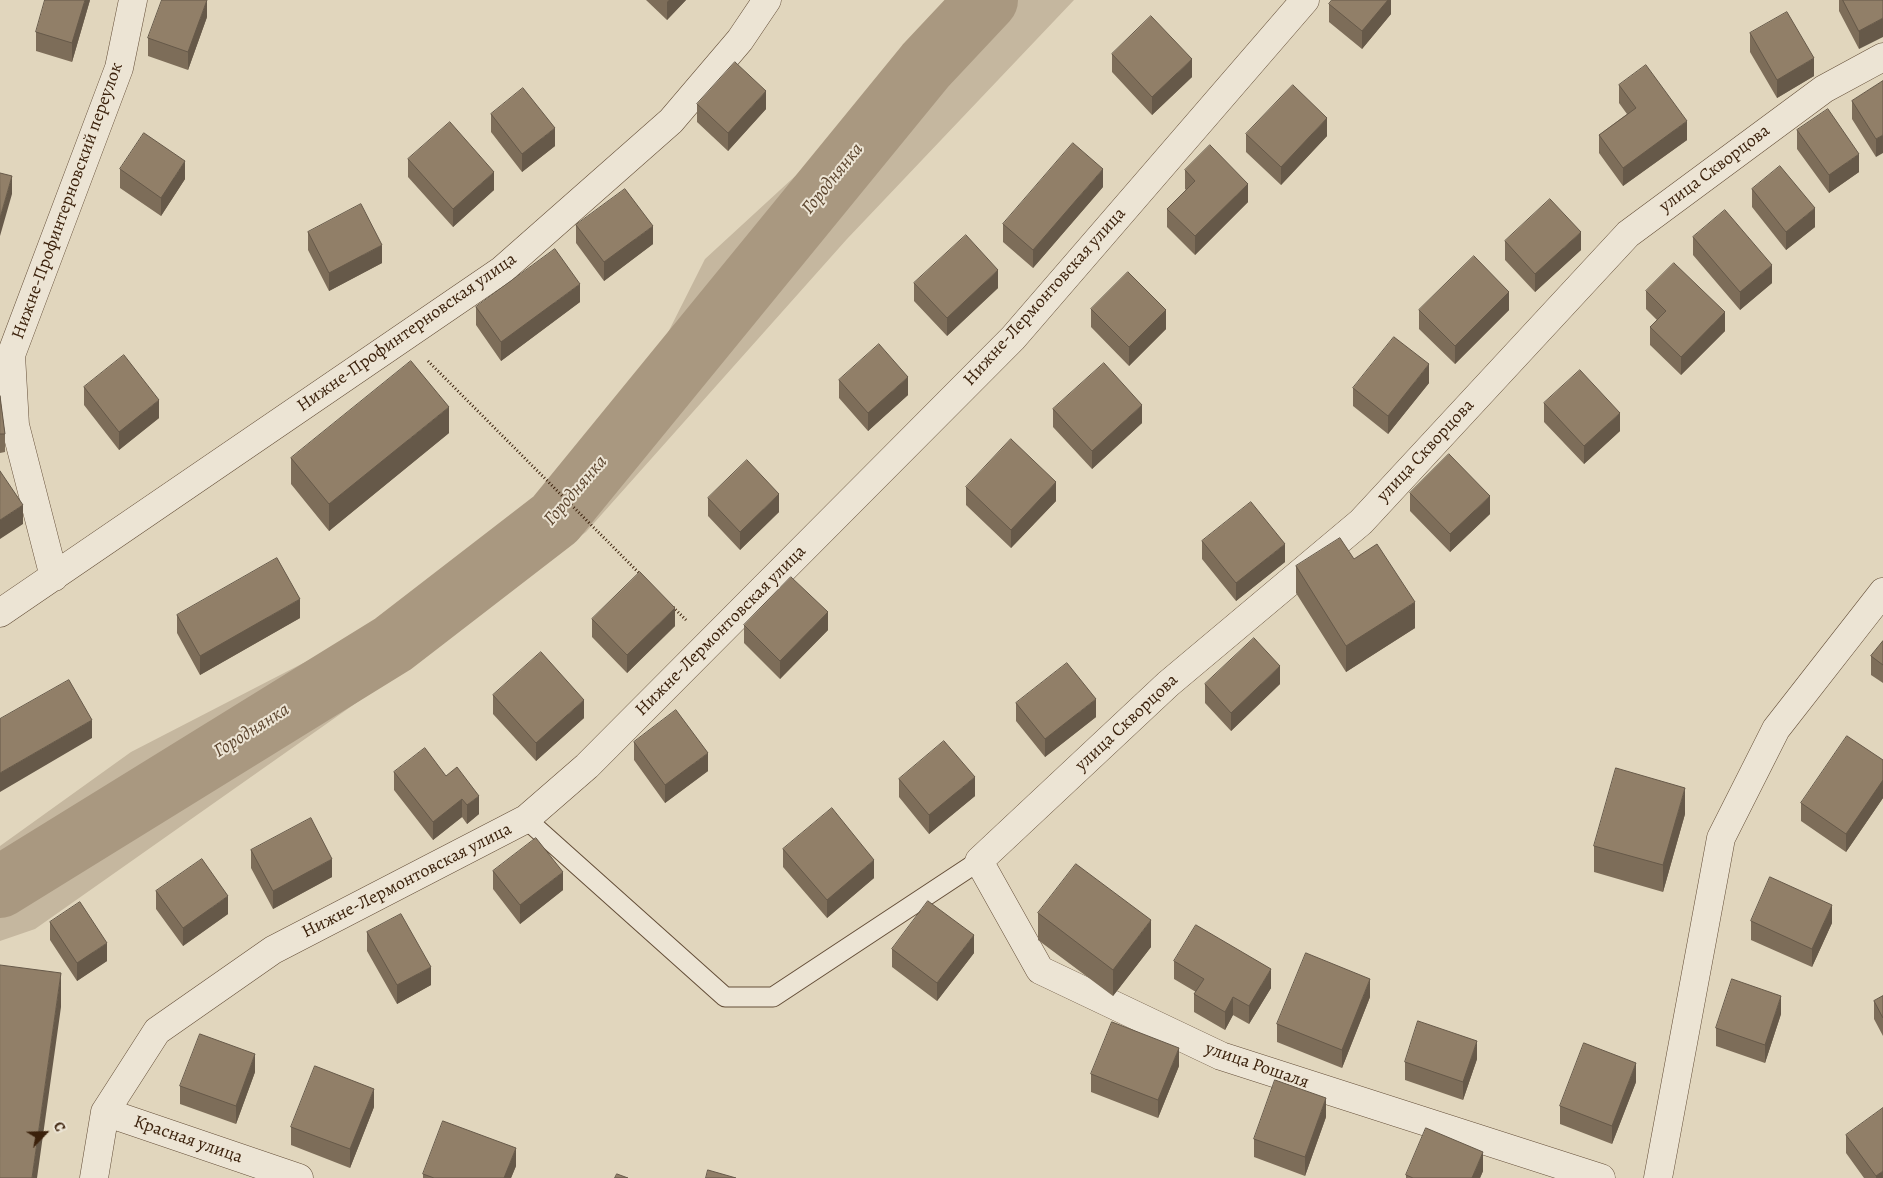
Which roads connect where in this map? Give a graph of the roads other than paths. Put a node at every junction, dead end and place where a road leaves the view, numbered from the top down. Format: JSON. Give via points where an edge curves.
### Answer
{"nodes":[{"id":1,"x":133,"y":0,"type":"edge"},
{"id":2,"x":767,"y":0,"type":"edge"},
{"id":3,"x":1305,"y":0,"type":"edge"},
{"id":4,"x":1883,"y":57,"type":"edge"},
{"id":5,"x":54,"y":577,"type":"junction"},
{"id":6,"x":1883,"y":592,"type":"edge"},
{"id":7,"x":0,"y":613,"type":"edge"},
{"id":8,"x":526,"y":819,"type":"junction"},
{"id":9,"x":978,"y":861,"type":"junction"},
{"id":10,"x":105,"y":1112,"type":"junction"},
{"id":11,"x":94,"y":1178,"type":"edge"},
{"id":12,"x":299,"y":1178,"type":"edge"},
{"id":13,"x":1601,"y":1178,"type":"edge"},
{"id":14,"x":1658,"y":1178,"type":"edge"}],
"edges":[{"from":1,"to":5,"type":"street","name":"Нижне-Профинтерновский переулок","via":[[119,68],[11,355],[15,425]]},
{"from":2,"to":5,"type":"street","name":"Нижне-Профинтерновская улица","via":[[740,40],[671,121],[502,270]]},
{"from":3,"to":8,"type":"street","name":"Нижне-Лермонтовская улица","via":[[1014,338],[587,766]]},
{"from":4,"to":9,"type":"street","name":"улица Скворцова","via":[[1824,89],[1628,234],[1361,522],[1168,684]]},
{"from":5,"to":7,"type":"street","name":"Нижне-Профинтерновская улица"},
{"from":6,"to":14,"type":"street","via":[[1776,729],[1721,838]]},
{"from":8,"to":9,"type":"lane","via":[[725,997],[773,997]]},
{"from":8,"to":10,"type":"street","name":"Нижне-Лермонтовская улица","via":[[265,955],[157,1031]]},
{"from":9,"to":13,"type":"street","name":"улица Рошаля","via":[[1040,970],[1221,1056]]},
{"from":10,"to":11,"type":"street","name":"Нижне-Лермонтовская улица"},
{"from":10,"to":12,"type":"street","name":"Красная улица"}]}
